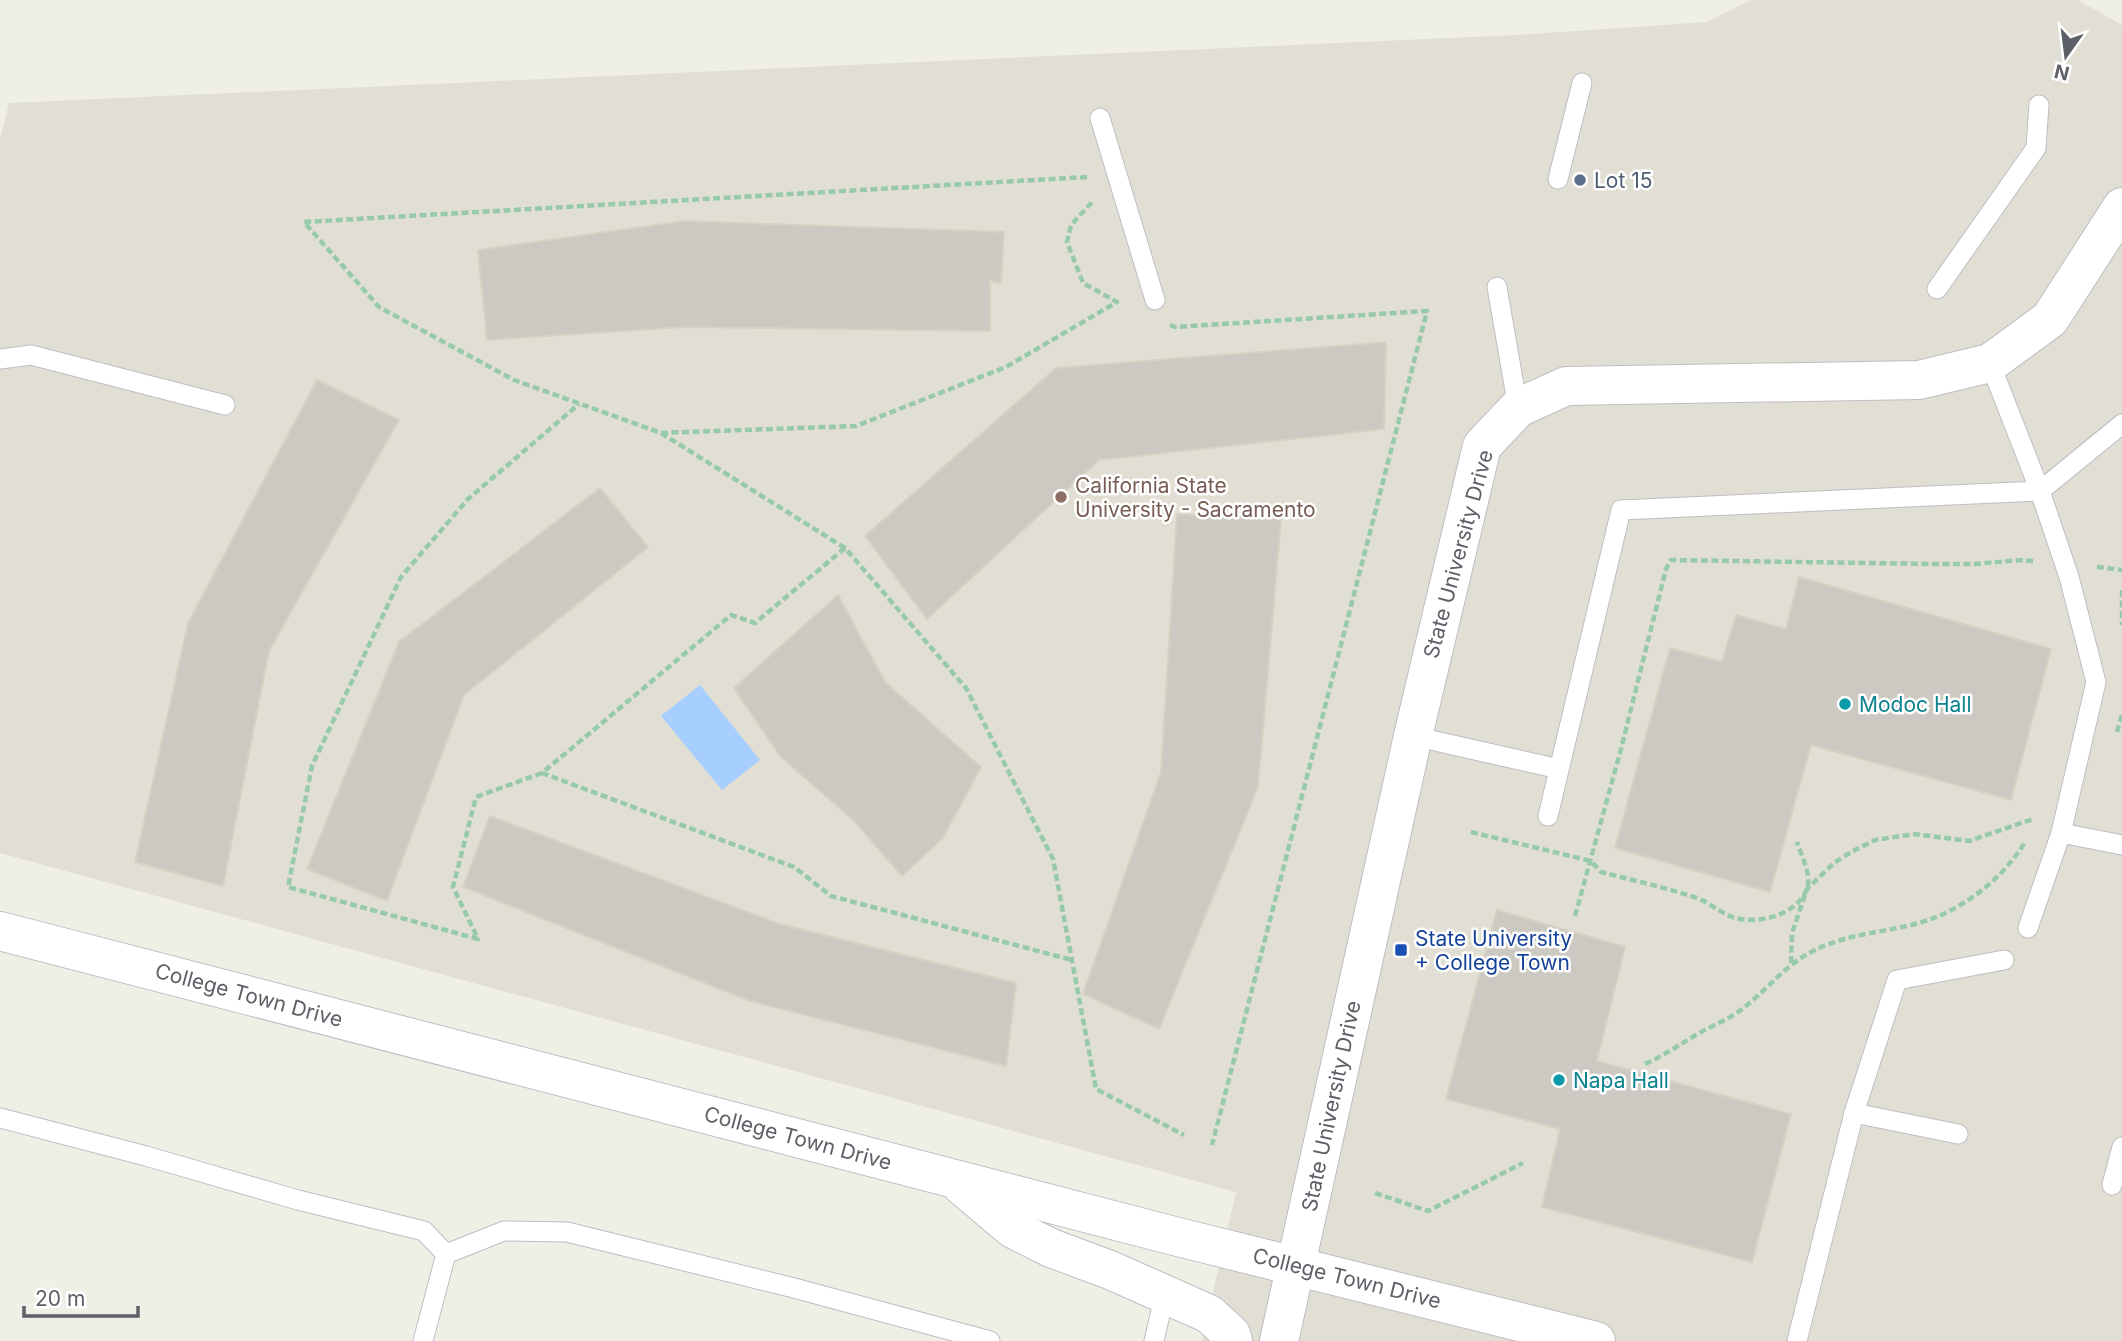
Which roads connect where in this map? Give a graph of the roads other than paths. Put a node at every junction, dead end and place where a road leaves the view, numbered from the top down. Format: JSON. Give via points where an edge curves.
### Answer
{"nodes":[{"id":1,"x":1582,"y":83,"type":"dead end"},
{"id":2,"x":2039,"y":105,"type":"dead end"},
{"id":3,"x":1100,"y":118,"type":"dead end"},
{"id":4,"x":1558,"y":179,"type":"dead end"},
{"id":5,"x":2122,"y":207,"type":"edge"},
{"id":6,"x":1497,"y":287,"type":"dead end"},
{"id":7,"x":1937,"y":289,"type":"dead end"},
{"id":8,"x":1154,"y":300,"type":"dead end"},
{"id":9,"x":0,"y":359,"type":"edge"},
{"id":10,"x":1990,"y":363,"type":"junction"},
{"id":11,"x":225,"y":405,"type":"dead end"},
{"id":12,"x":1518,"y":408,"type":"junction"},
{"id":13,"x":2122,"y":424,"type":"edge"},
{"id":14,"x":2040,"y":491,"type":"junction"},
{"id":15,"x":1413,"y":736,"type":"junction"},
{"id":16,"x":1559,"y":769,"type":"junction"},
{"id":17,"x":1548,"y":816,"type":"dead end"},
{"id":18,"x":2062,"y":825,"type":"junction"},
{"id":19,"x":2122,"y":845,"type":"edge"},
{"id":20,"x":2028,"y":928,"type":"dead end"},
{"id":21,"x":0,"y":931,"type":"edge"},
{"id":22,"x":2004,"y":960,"type":"dead end"},
{"id":23,"x":1854,"y":1113,"type":"junction"},
{"id":24,"x":0,"y":1118,"type":"edge"},
{"id":25,"x":1958,"y":1134,"type":"dead end"},
{"id":26,"x":2122,"y":1147,"type":"edge"},
{"id":27,"x":952,"y":1178,"type":"junction"},
{"id":28,"x":2112,"y":1185,"type":"dead end"},
{"id":29,"x":446,"y":1254,"type":"junction"},
{"id":30,"x":1296,"y":1265,"type":"junction"},
{"id":31,"x":1164,"y":1293,"type":"junction"},
{"id":32,"x":423,"y":1341,"type":"edge"},
{"id":33,"x":990,"y":1341,"type":"edge"},
{"id":34,"x":1154,"y":1341,"type":"edge"},
{"id":35,"x":1233,"y":1341,"type":"edge"},
{"id":36,"x":1279,"y":1341,"type":"edge"},
{"id":37,"x":1596,"y":1341,"type":"edge"},
{"id":38,"x":1797,"y":1341,"type":"edge"}],
"edges":[{"from":1,"to":4,"type":"lane"},
{"from":2,"to":7,"type":"lane","via":[[2036,148]]},
{"from":3,"to":8,"type":"lane"},
{"from":5,"to":10,"type":"street","name":"State University Drive","via":[[2050,319]]},
{"from":6,"to":12,"type":"lane"},
{"from":9,"to":11,"type":"lane","via":[[31,355]]},
{"from":10,"to":12,"type":"street","name":"State University Drive","via":[[1919,380],[1566,386]]},
{"from":10,"to":14,"type":"lane"},
{"from":12,"to":15,"type":"street","name":"State University Drive","via":[[1482,446]]},
{"from":13,"to":14,"type":"lane"},
{"from":14,"to":16,"type":"lane","via":[[1621,510]]},
{"from":14,"to":18,"type":"lane","via":[[2096,682]]},
{"from":15,"to":16,"type":"lane"},
{"from":15,"to":30,"type":"street","name":"State University Drive"},
{"from":16,"to":17,"type":"lane"},
{"from":18,"to":19,"type":"lane"},
{"from":18,"to":20,"type":"lane"},
{"from":21,"to":27,"type":"street","name":"College Town Drive"},
{"from":22,"to":23,"type":"lane","via":[[1897,980]]},
{"from":23,"to":25,"type":"lane"},
{"from":23,"to":38,"type":"lane"},
{"from":24,"to":29,"type":"lane","via":[[425,1231]]},
{"from":26,"to":28,"type":"lane"},
{"from":27,"to":30,"type":"street","name":"College Town Drive"},
{"from":27,"to":31,"type":"street","via":[[1013,1228]]},
{"from":29,"to":32,"type":"lane"},
{"from":29,"to":33,"type":"lane","via":[[504,1231],[567,1232]]},
{"from":30,"to":36,"type":"street","name":"State University Drive"},
{"from":30,"to":37,"type":"street","name":"College Town Drive"},
{"from":31,"to":34,"type":"lane"},
{"from":31,"to":35,"type":"street","via":[[1209,1314]]}]}
